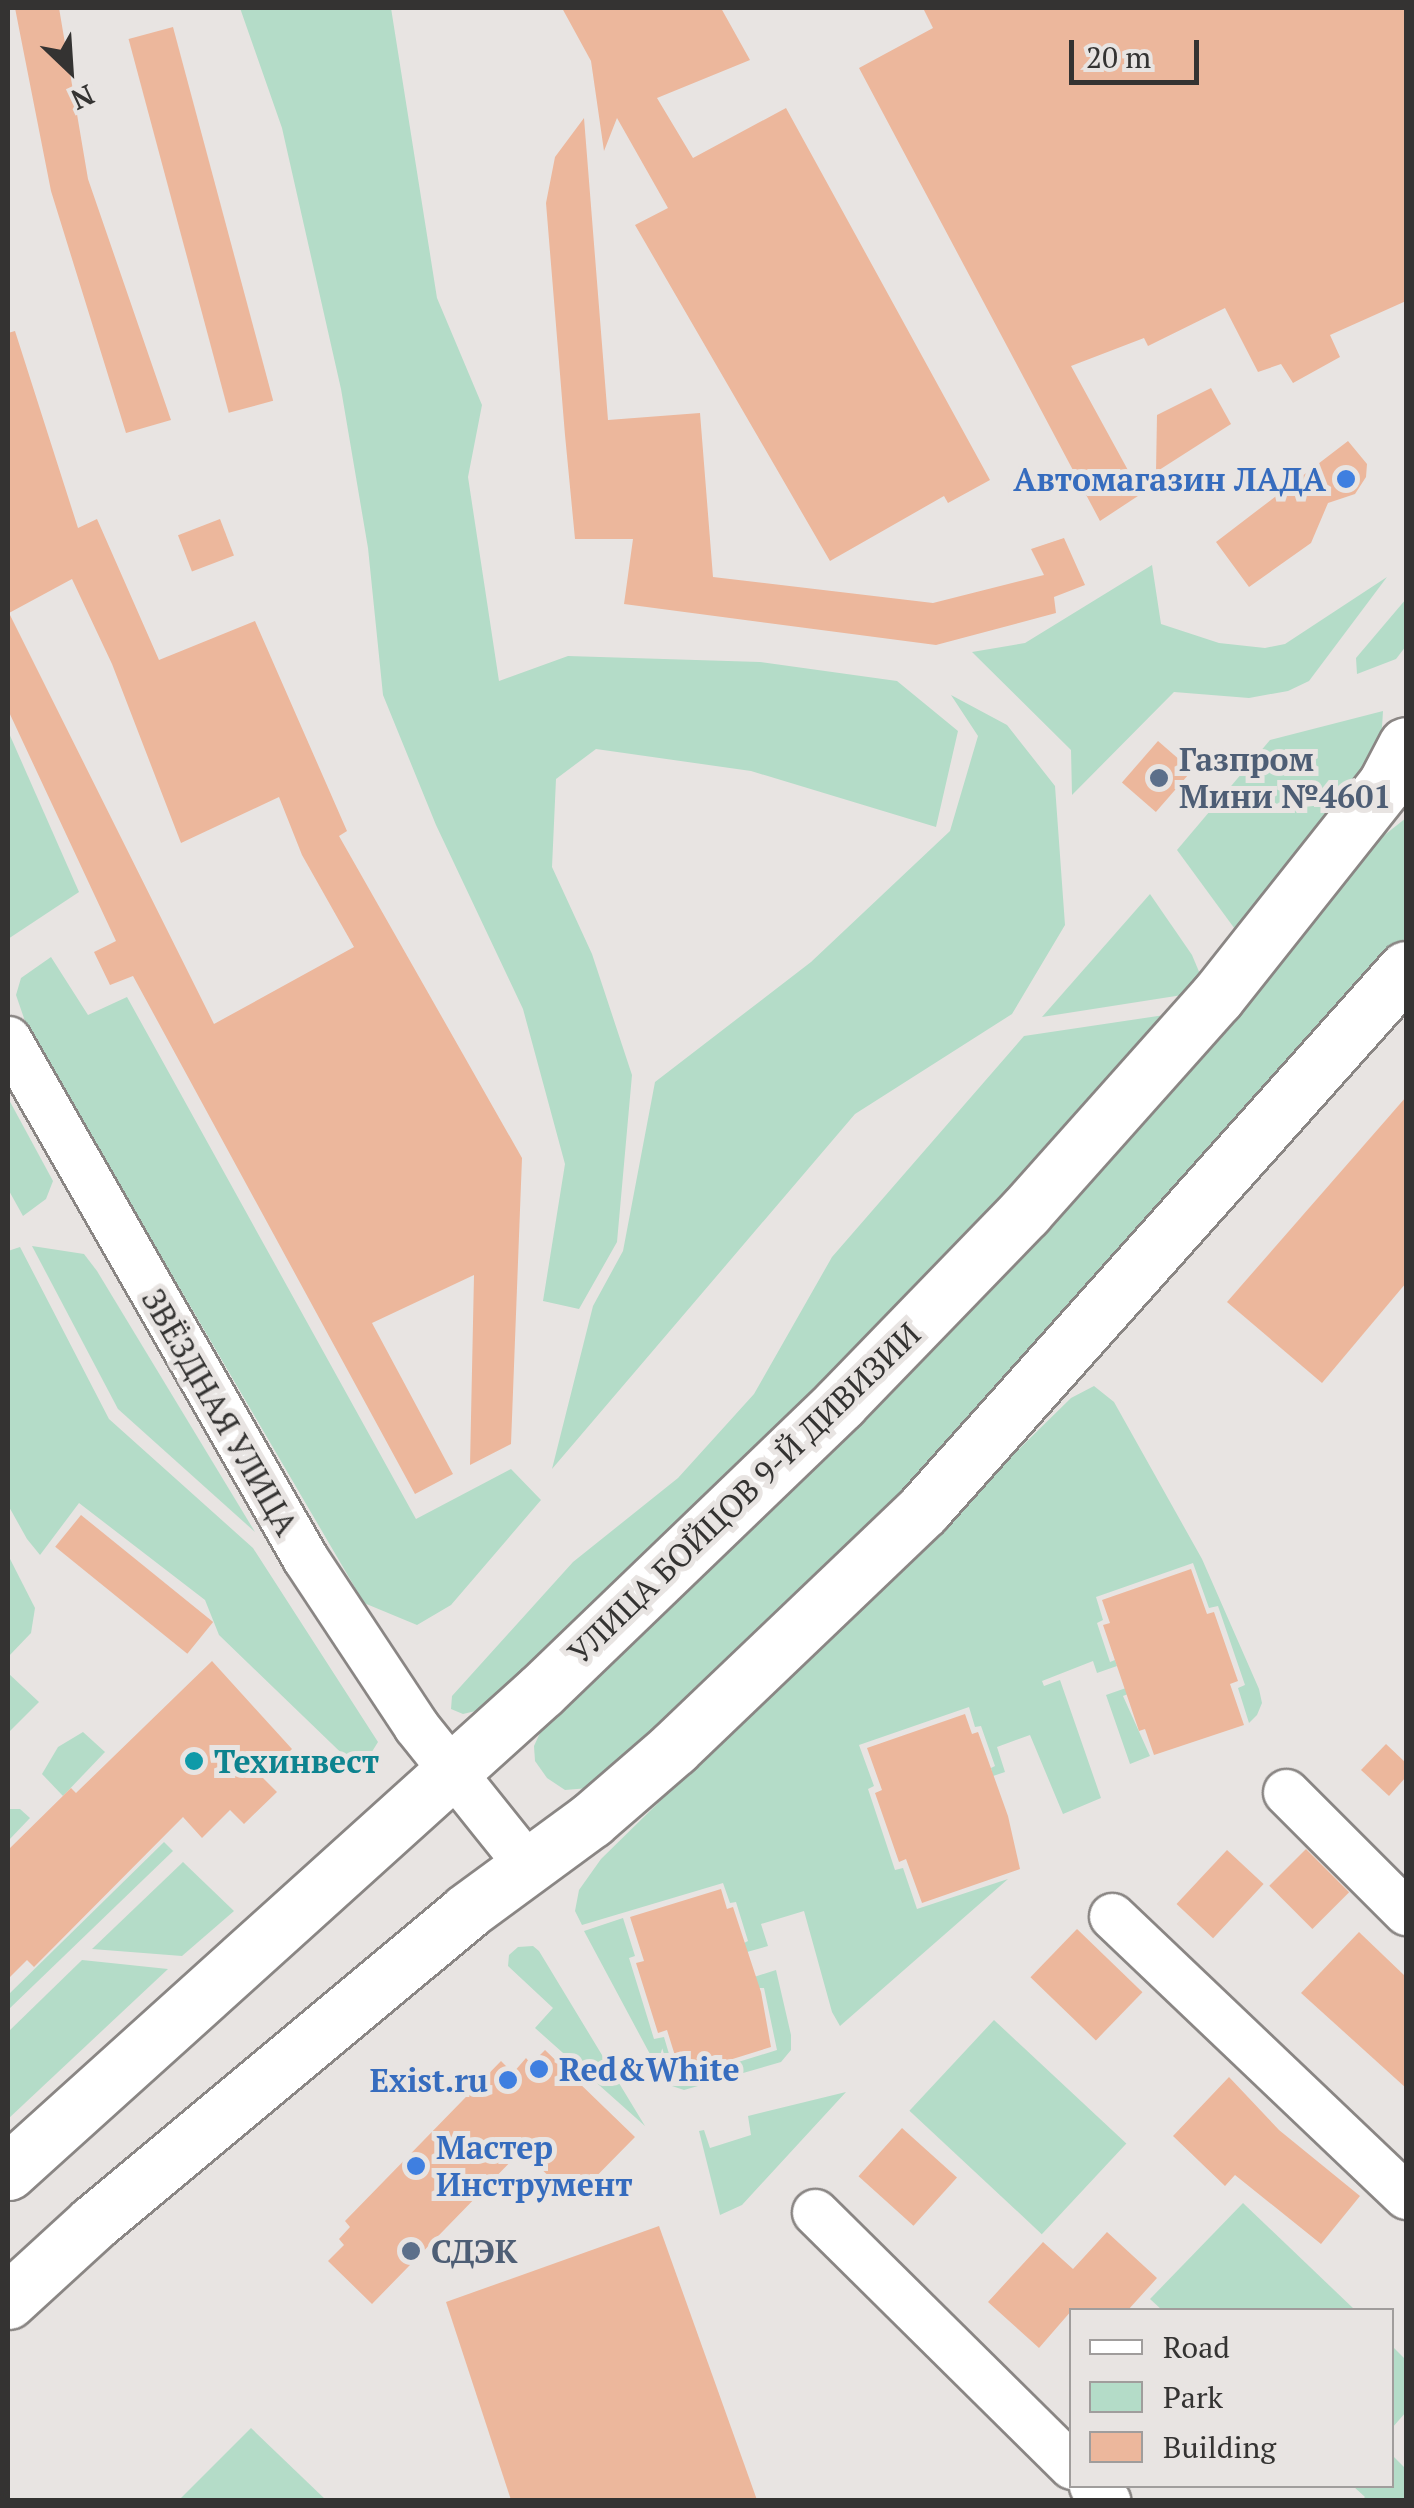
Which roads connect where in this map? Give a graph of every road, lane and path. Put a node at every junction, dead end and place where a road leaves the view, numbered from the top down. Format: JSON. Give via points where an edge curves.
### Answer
{"nodes":[{"id":1,"x":1406,"y":745,"type":"edge"},
{"id":2,"x":1406,"y":969,"type":"edge"},
{"id":3,"x":8,"y":1039,"type":"edge"},
{"id":4,"x":454,"y":1771,"type":"junction"},
{"id":5,"x":1286,"y":1792,"type":"dead end"},
{"id":6,"x":529,"y":1866,"type":"junction"},
{"id":7,"x":1406,"y":1912,"type":"edge"},
{"id":8,"x":1112,"y":1916,"type":"dead end"},
{"id":9,"x":8,"y":2172,"type":"edge"},
{"id":10,"x":1406,"y":2196,"type":"edge"},
{"id":11,"x":814,"y":2212,"type":"dead end"},
{"id":12,"x":8,"y":2302,"type":"edge"},
{"id":13,"x":1069,"y":2463,"type":"edge"}],
"edges":[{"from":1,"to":4,"type":"main road","name":"УЛИЦА БОЙЦОВ 9-Й ДИВИЗИИ","via":[[1385,785],[1236,974],[1025,1212],[840,1403]]},
{"from":2,"to":6,"type":"main road","via":[[923,1510],[641,1778]]},
{"from":3,"to":4,"type":"street","name":"ЗВЁЗДНАЯ УЛИЦА","via":[[305,1558],[416,1726]]},
{"from":4,"to":6,"type":"street","name":"ЗВЁЗДНАЯ УЛИЦА"},
{"from":4,"to":9,"type":"main road","name":"УЛИЦА БОЙЦОВ 9-Й ДИВИЗИИ"},
{"from":5,"to":7,"type":"street"},
{"from":6,"to":12,"type":"main road","via":[[93,2222]]},
{"from":8,"to":10,"type":"street"},
{"from":11,"to":13,"type":"street"}]}
